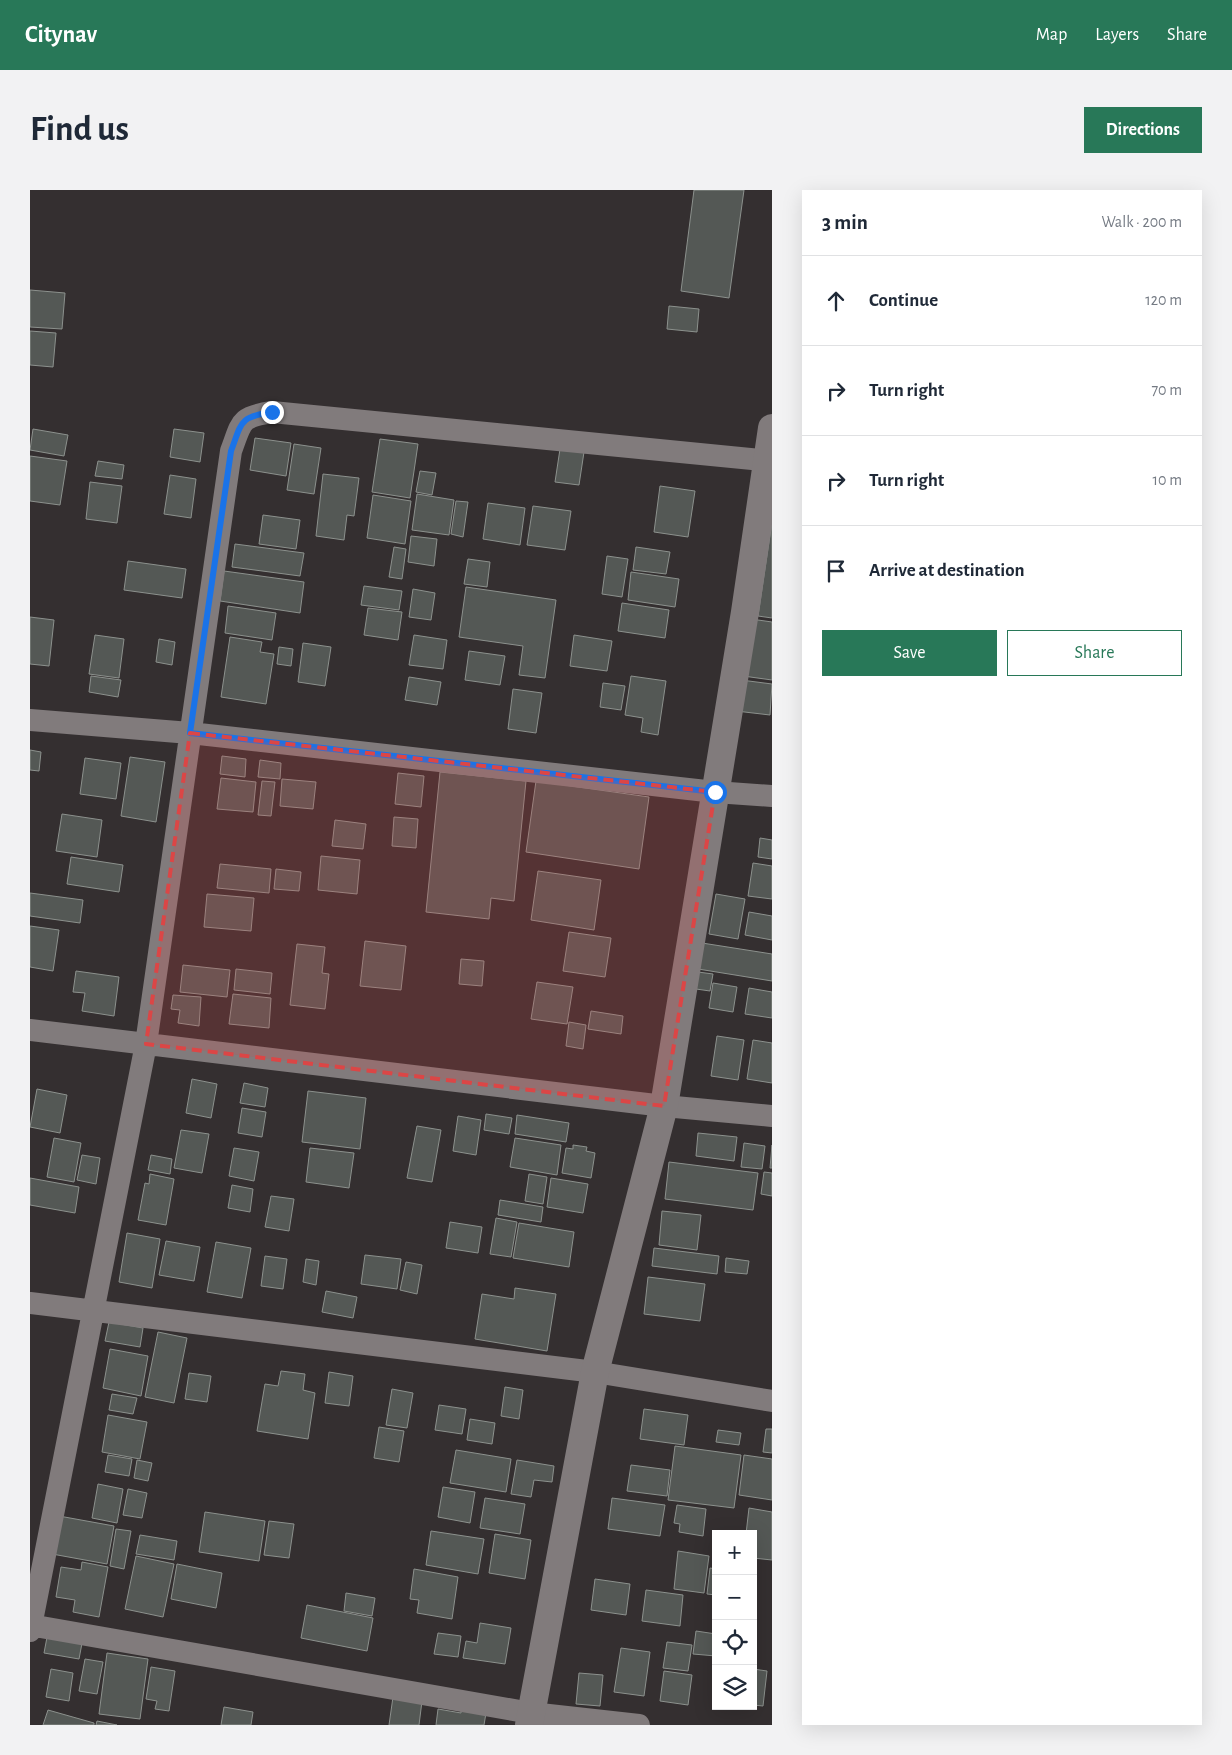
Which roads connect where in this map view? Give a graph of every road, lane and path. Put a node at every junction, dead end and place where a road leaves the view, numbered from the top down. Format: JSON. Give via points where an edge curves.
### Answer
{"nodes":[{"id":1,"x":772,"y":428,"type":"edge"},
{"id":2,"x":770,"y":461,"type":"edge"},
{"id":3,"x":30,"y":720,"type":"edge"},
{"id":4,"x":190,"y":733,"type":"junction"},
{"id":5,"x":715,"y":792,"type":"junction"},
{"id":6,"x":772,"y":796,"type":"edge"},
{"id":7,"x":30,"y":1030,"type":"edge"},
{"id":8,"x":146,"y":1044,"type":"junction"},
{"id":9,"x":664,"y":1106,"type":"junction"},
{"id":10,"x":772,"y":1116,"type":"edge"},
{"id":11,"x":30,"y":1303,"type":"edge"},
{"id":12,"x":94,"y":1310,"type":"junction"},
{"id":13,"x":595,"y":1372,"type":"junction"},
{"id":14,"x":772,"y":1402,"type":"edge"},
{"id":15,"x":31,"y":1627,"type":"edge"},
{"id":16,"x":530,"y":1719,"type":"edge"},
{"id":17,"x":639,"y":1725,"type":"edge"}],
"edges":[{"from":1,"to":2,"type":"street"},
{"from":2,"to":4,"type":"street","via":[[272,412],[251,415],[240,425],[231,451]]},
{"from":2,"to":5,"type":"street"},
{"from":3,"to":4,"type":"street"},
{"from":4,"to":5,"type":"street"},
{"from":4,"to":8,"type":"street"},
{"from":5,"to":6,"type":"street"},
{"from":5,"to":9,"type":"street"},
{"from":7,"to":8,"type":"street"},
{"from":8,"to":9,"type":"street"},
{"from":8,"to":12,"type":"street"},
{"from":9,"to":10,"type":"street"},
{"from":9,"to":13,"type":"street"},
{"from":11,"to":12,"type":"street"},
{"from":12,"to":13,"type":"street"},
{"from":12,"to":15,"type":"street"},
{"from":13,"to":14,"type":"street"},
{"from":13,"to":16,"type":"street"},
{"from":15,"to":16,"type":"street"},
{"from":16,"to":17,"type":"street"}]}
